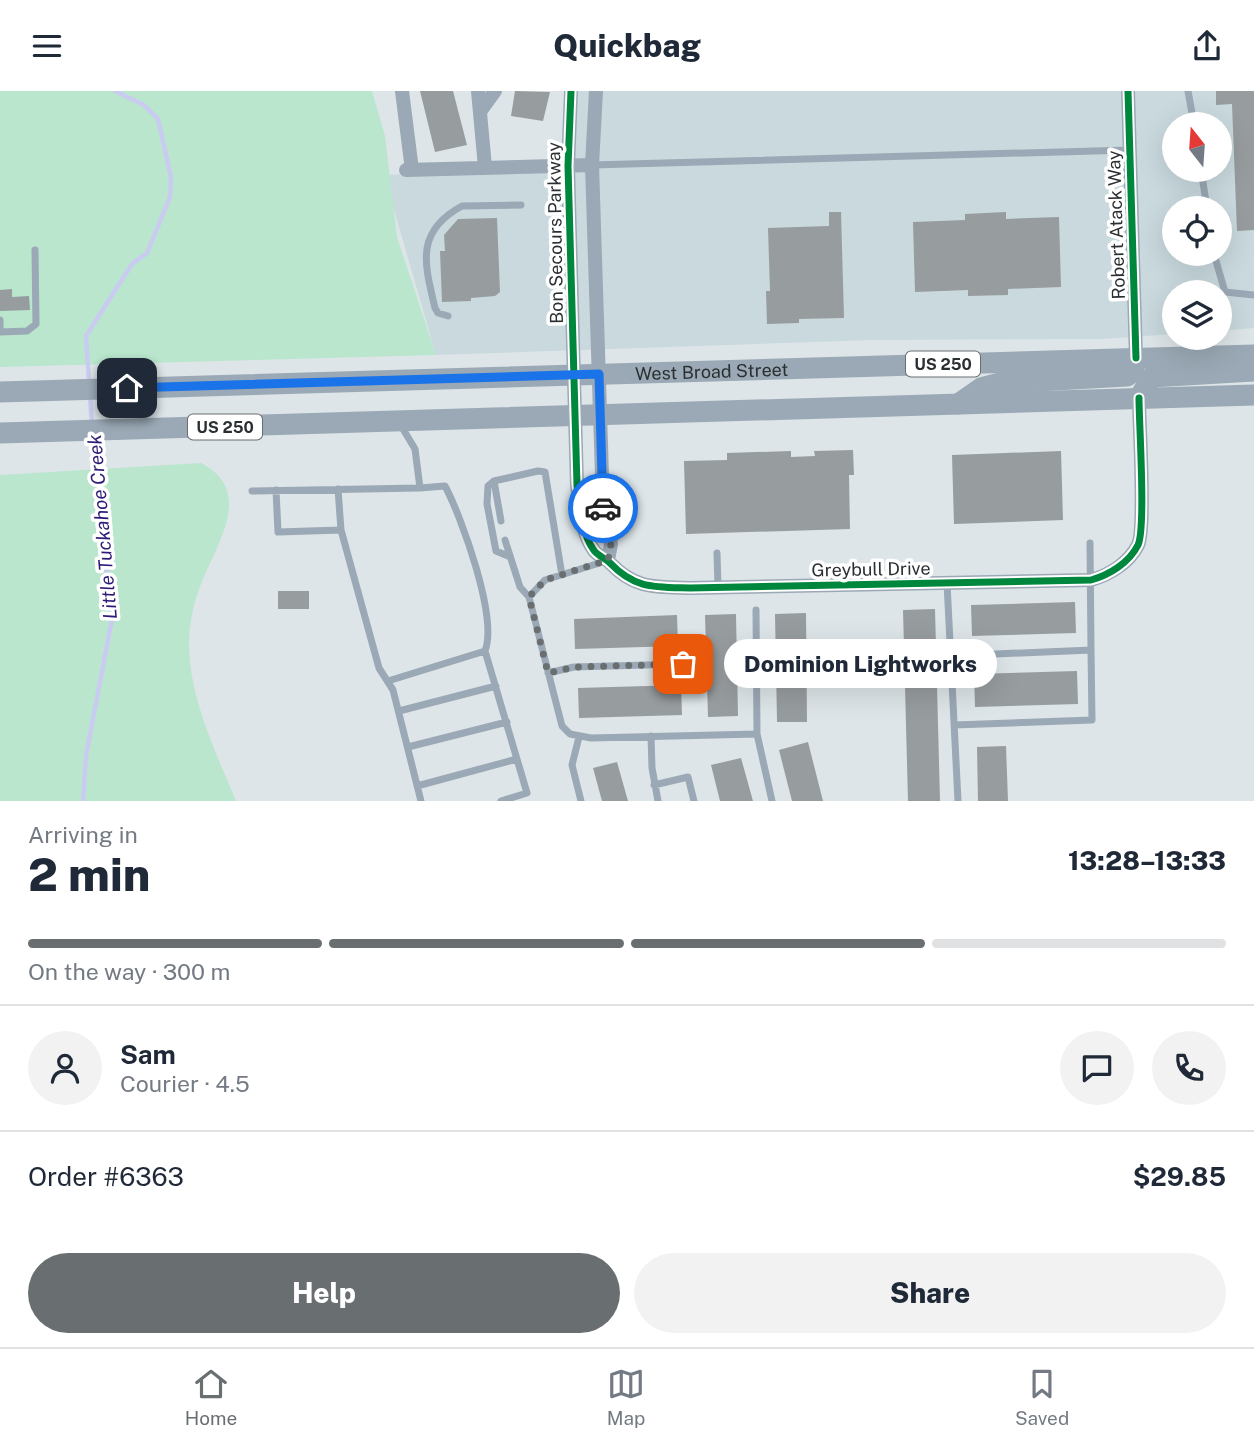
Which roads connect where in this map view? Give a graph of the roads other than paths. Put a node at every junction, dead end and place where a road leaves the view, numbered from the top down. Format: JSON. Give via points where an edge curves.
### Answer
{"nodes":[{"id":1,"x":402,"y":91,"type":"edge"},
{"id":2,"x":478,"y":91,"type":"edge"},
{"id":3,"x":495,"y":91,"type":"edge"},
{"id":4,"x":571,"y":91,"type":"edge"},
{"id":5,"x":596,"y":91,"type":"edge"},
{"id":6,"x":1128,"y":91,"type":"edge"},
{"id":7,"x":1188,"y":91,"type":"edge"},
{"id":8,"x":482,"y":109,"type":"junction"},
{"id":9,"x":1192,"y":112,"type":"edge"},
{"id":10,"x":1130,"y":150,"type":"junction"},
{"id":11,"x":592,"y":165,"type":"junction"},
{"id":12,"x":568,"y":166,"type":"junction"},
{"id":13,"x":485,"y":167,"type":"junction"},
{"id":14,"x":521,"y":205,"type":"dead end"},
{"id":15,"x":35,"y":250,"type":"dead end"},
{"id":16,"x":1217,"y":266,"type":"edge"},
{"id":17,"x":1254,"y":295,"type":"edge"},
{"id":18,"x":448,"y":316,"type":"dead end"},
{"id":19,"x":0,"y":320,"type":"edge"},
{"id":20,"x":0,"y":332,"type":"edge"},
{"id":21,"x":1254,"y":355,"type":"edge"},
{"id":22,"x":1136,"y":358,"type":"junction"},
{"id":23,"x":1254,"y":371,"type":"edge"},
{"id":24,"x":599,"y":374,"type":"junction"},
{"id":25,"x":575,"y":375,"type":"junction"},
{"id":26,"x":0,"y":392,"type":"edge"},
{"id":27,"x":1254,"y":395,"type":"edge"},
{"id":28,"x":1139,"y":398,"type":"junction"},
{"id":29,"x":958,"y":404,"type":"junction"},
{"id":30,"x":600,"y":414,"type":"junction"},
{"id":31,"x":575,"y":415,"type":"junction"},
{"id":32,"x":398,"y":420,"type":"junction"},
{"id":33,"x":0,"y":433,"type":"edge"},
{"id":34,"x":494,"y":481,"type":"junction"},
{"id":35,"x":419,"y":488,"type":"junction"},
{"id":36,"x":338,"y":489,"type":"junction"},
{"id":37,"x":276,"y":490,"type":"junction"},
{"id":38,"x":252,"y":491,"type":"dead end"},
{"id":39,"x":501,"y":521,"type":"dead end"},
{"id":40,"x":341,"y":530,"type":"junction"},
{"id":41,"x":505,"y":540,"type":"dead end"},
{"id":42,"x":1090,"y":543,"type":"dead end"},
{"id":43,"x":717,"y":553,"type":"dead end"},
{"id":44,"x":508,"y":556,"type":"junction"},
{"id":45,"x":608,"y":560,"type":"junction"},
{"id":46,"x":562,"y":575,"type":"junction"},
{"id":47,"x":1091,"y":580,"type":"junction"},
{"id":48,"x":947,"y":583,"type":"junction"},
{"id":49,"x":718,"y":588,"type":"junction"},
{"id":50,"x":529,"y":597,"type":"junction"},
{"id":51,"x":756,"y":610,"type":"dead end"},
{"id":52,"x":1091,"y":650,"type":"junction"},
{"id":53,"x":485,"y":651,"type":"junction"},
{"id":54,"x":950,"y":656,"type":"junction"},
{"id":55,"x":683,"y":664,"type":"dead end"},
{"id":56,"x":548,"y":673,"type":"junction"},
{"id":57,"x":388,"y":681,"type":"junction"},
{"id":58,"x":496,"y":686,"type":"junction"},
{"id":59,"x":399,"y":711,"type":"junction"},
{"id":60,"x":507,"y":722,"type":"junction"},
{"id":61,"x":954,"y":726,"type":"junction"},
{"id":62,"x":757,"y":734,"type":"junction"},
{"id":63,"x":651,"y":736,"type":"junction"},
{"id":64,"x":579,"y":737,"type":"junction"},
{"id":65,"x":408,"y":747,"type":"junction"},
{"id":66,"x":517,"y":759,"type":"junction"},
{"id":67,"x":654,"y":785,"type":"junction"},
{"id":68,"x":417,"y":786,"type":"junction"},
{"id":69,"x":421,"y":801,"type":"edge"},
{"id":70,"x":501,"y":801,"type":"edge"},
{"id":71,"x":581,"y":801,"type":"edge"},
{"id":72,"x":658,"y":801,"type":"edge"},
{"id":73,"x":694,"y":801,"type":"edge"},
{"id":74,"x":772,"y":801,"type":"edge"},
{"id":75,"x":958,"y":801,"type":"edge"}],
"edges":[{"from":1,"to":13,"type":"street","via":[[409,170]]},
{"from":2,"to":8,"type":"street"},
{"from":3,"to":8,"type":"street"},
{"from":4,"to":12,"type":"street","name":"Bon Secours Parkway"},
{"from":5,"to":11,"type":"street"},
{"from":6,"to":10,"type":"street","name":"Robert Atack Way"},
{"from":7,"to":9,"type":"lane"},
{"from":8,"to":13,"type":"street"},
{"from":10,"to":11,"type":"lane"},
{"from":10,"to":22,"type":"street","name":"Robert Atack Way"},
{"from":11,"to":12,"type":"street"},
{"from":11,"to":24,"type":"street"},
{"from":12,"to":13,"type":"street"},
{"from":12,"to":25,"type":"street","name":"Bon Secours Parkway"},
{"from":14,"to":18,"type":"lane","via":[[462,206],[426,243],[424,260],[435,309]]},
{"from":15,"to":20,"type":"lane","via":[[36,324],[27,331]]},
{"from":16,"to":17,"type":"lane","via":[[1225,292]]},
{"from":19,"to":20,"type":"lane"},
{"from":21,"to":22,"type":"main road","name":"West Broad Street","number":"US 250"},
{"from":22,"to":24,"type":"main road","name":"West Broad Street","number":"US 250"},
{"from":22,"to":29,"type":"main road","via":[[1133,372],[1127,376],[1000,383],[981,388]]},
{"from":23,"to":28,"type":"main road","via":[[1152,377]]},
{"from":24,"to":25,"type":"main road","name":"West Broad Street","number":"US 250"},
{"from":24,"to":30,"type":"street"},
{"from":25,"to":26,"type":"main road","name":"West Broad Street","number":"US 250"},
{"from":25,"to":31,"type":"street","name":"Bon Secours Parkway"},
{"from":27,"to":28,"type":"main road","number":"US 250"},
{"from":28,"to":29,"type":"main road","number":"US 250"},
{"from":28,"to":47,"type":"street","name":"Greybull Drive","via":[[1141,534],[1138,545],[1116,569]]},
{"from":29,"to":30,"type":"main road","number":"US 250"},
{"from":30,"to":31,"type":"main road","number":"US 250"},
{"from":30,"to":45,"type":"street","via":[[603,506],[611,544]]},
{"from":31,"to":32,"type":"main road","number":"US 250"},
{"from":31,"to":45,"type":"street","name":"Greybull Drive","via":[[580,509],[593,551]]},
{"from":32,"to":33,"type":"main road","number":"US 250"},
{"from":32,"to":35,"type":"lane","via":[[415,449]]},
{"from":34,"to":39,"type":"lane"},
{"from":34,"to":44,"type":"lane","via":[[486,491],[488,515],[496,551]]},
{"from":34,"to":46,"type":"lane","via":[[545,472]]},
{"from":35,"to":36,"type":"lane"},
{"from":35,"to":53,"type":"lane","via":[[445,486],[454,503],[489,616],[491,638]]},
{"from":36,"to":37,"type":"lane"},
{"from":36,"to":40,"type":"lane"},
{"from":37,"to":38,"type":"lane"},
{"from":37,"to":40,"type":"lane","via":[[278,532]]},
{"from":40,"to":57,"type":"lane","via":[[379,668]]},
{"from":41,"to":44,"type":"lane"},
{"from":42,"to":47,"type":"lane"},
{"from":43,"to":49,"type":"lane"},
{"from":44,"to":50,"type":"lane"},
{"from":45,"to":46,"type":"lane"},
{"from":45,"to":49,"type":"street","name":"Greybull Drive","via":[[621,576],[636,582]]},
{"from":46,"to":50,"type":"lane","via":[[545,580]]},
{"from":47,"to":48,"type":"street","name":"Greybull Drive"},
{"from":47,"to":52,"type":"lane"},
{"from":48,"to":49,"type":"street","name":"Greybull Drive"},
{"from":48,"to":54,"type":"lane"},
{"from":50,"to":56,"type":"lane"},
{"from":51,"to":62,"type":"lane"},
{"from":52,"to":54,"type":"lane"},
{"from":52,"to":61,"type":"lane","via":[[1093,720]]},
{"from":53,"to":57,"type":"lane"},
{"from":53,"to":58,"type":"lane"},
{"from":54,"to":61,"type":"lane"},
{"from":55,"to":56,"type":"lane","via":[[575,667]]},
{"from":56,"to":64,"type":"lane","via":[[562,726]]},
{"from":57,"to":59,"type":"lane"},
{"from":58,"to":59,"type":"lane"},
{"from":58,"to":60,"type":"lane"},
{"from":59,"to":65,"type":"lane"},
{"from":60,"to":65,"type":"lane"},
{"from":60,"to":66,"type":"lane"},
{"from":61,"to":75,"type":"lane"},
{"from":62,"to":63,"type":"lane"},
{"from":62,"to":74,"type":"lane"},
{"from":63,"to":64,"type":"lane"},
{"from":63,"to":67,"type":"lane"},
{"from":64,"to":71,"type":"lane","via":[[572,765]]},
{"from":65,"to":68,"type":"lane"},
{"from":66,"to":68,"type":"lane"},
{"from":66,"to":70,"type":"lane","via":[[527,793]]},
{"from":67,"to":72,"type":"lane"},
{"from":67,"to":73,"type":"lane","via":[[688,777]]},
{"from":68,"to":69,"type":"lane"}]}
